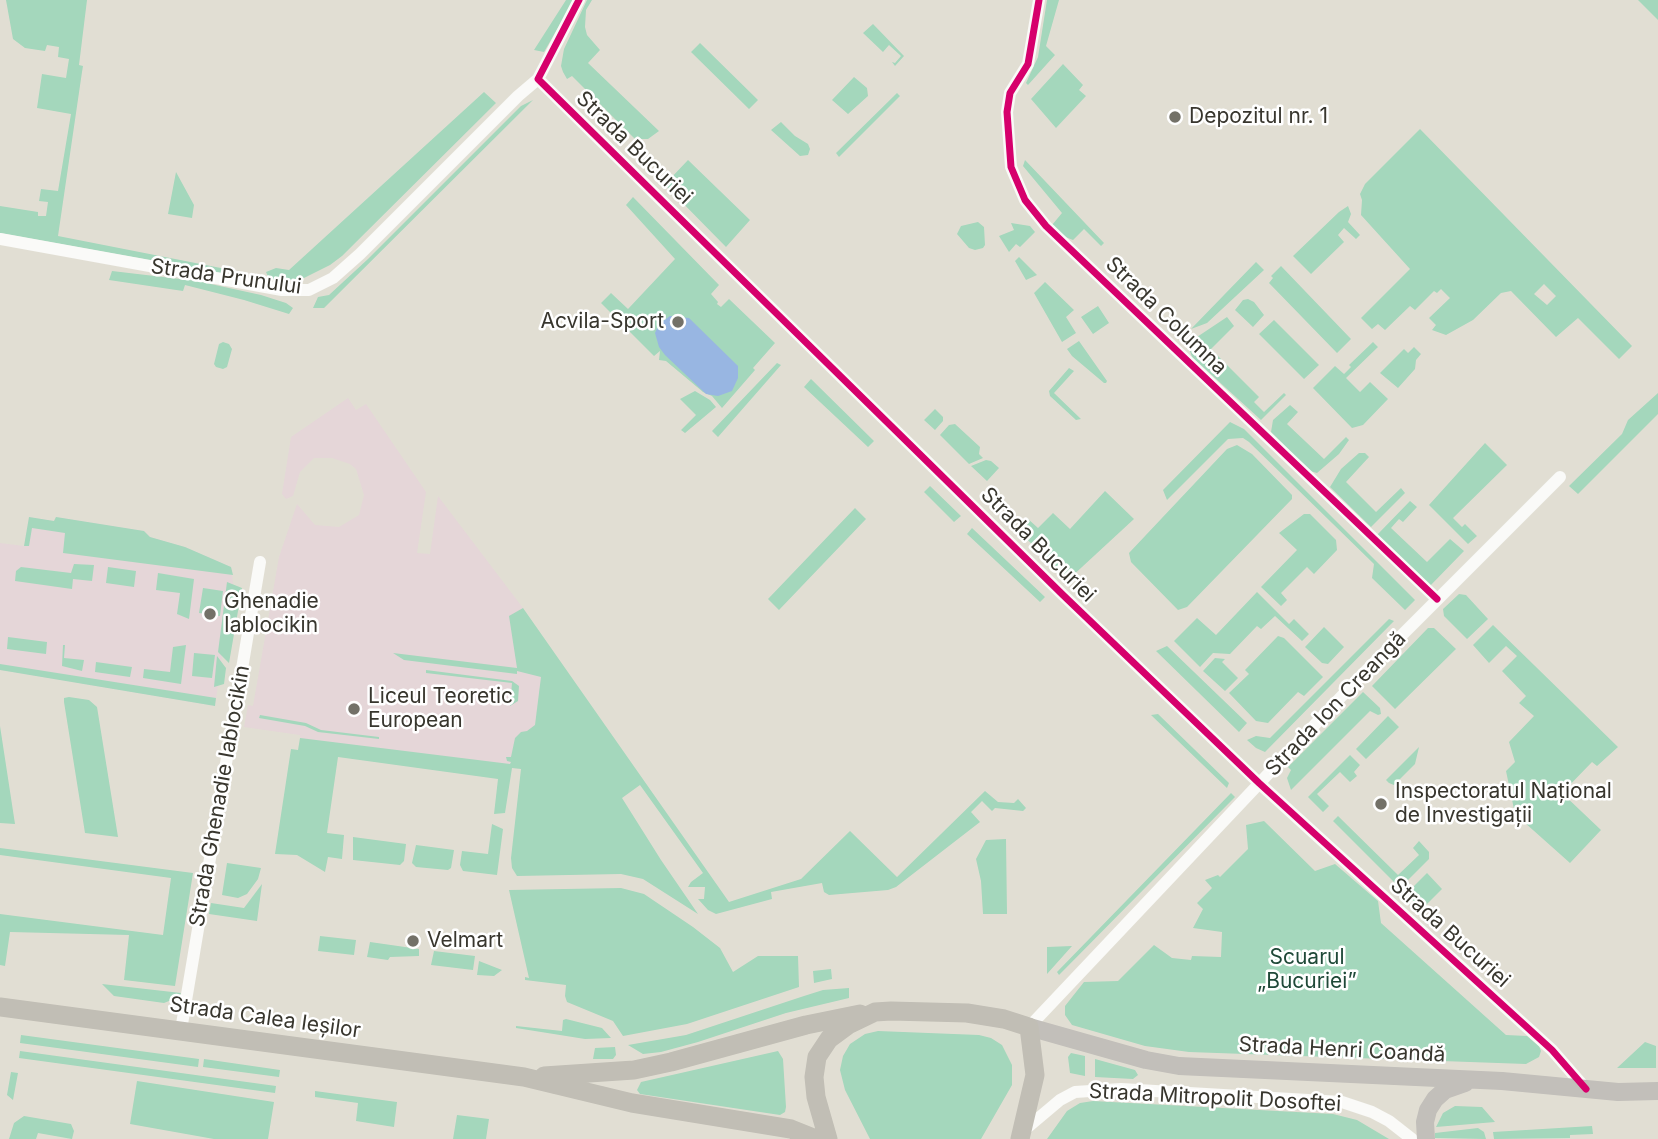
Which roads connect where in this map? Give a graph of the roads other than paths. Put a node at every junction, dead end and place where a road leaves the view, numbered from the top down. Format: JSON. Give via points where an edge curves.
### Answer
{"nodes":[{"id":1,"x":579,"y":0,"type":"edge"},
{"id":2,"x":1039,"y":0,"type":"edge"},
{"id":3,"x":538,"y":79,"type":"junction"},
{"id":4,"x":0,"y":239,"type":"edge"},
{"id":5,"x":1560,"y":477,"type":"dead end"},
{"id":6,"x":260,"y":562,"type":"dead end"},
{"id":7,"x":1437,"y":599,"type":"junction"},
{"id":8,"x":1259,"y":783,"type":"junction"},
{"id":9,"x":0,"y":1007,"type":"edge"},
{"id":10,"x":875,"y":1012,"type":"junction"},
{"id":11,"x":1029,"y":1027,"type":"junction"},
{"id":12,"x":181,"y":1030,"type":"junction"},
{"id":13,"x":524,"y":1076,"type":"junction"},
{"id":14,"x":1483,"y":1080,"type":"junction"},
{"id":15,"x":1586,"y":1089,"type":"junction"},
{"id":16,"x":1658,"y":1091,"type":"edge"},
{"id":17,"x":1019,"y":1137,"type":"edge"},
{"id":18,"x":816,"y":1139,"type":"edge"},
{"id":19,"x":828,"y":1139,"type":"edge"},
{"id":20,"x":1412,"y":1139,"type":"edge"},
{"id":21,"x":1426,"y":1139,"type":"edge"}],
"edges":[{"from":1,"to":3,"type":"street"},
{"from":2,"to":7,"type":"street","name":"Strada Columna","via":[[1028,64],[1010,93],[1007,112],[1011,167],[1025,200],[1046,226]]},
{"from":3,"to":4,"type":"street","name":"Strada Prunului","via":[[360,254],[333,278],[309,290],[282,290]]},
{"from":3,"to":8,"type":"street","name":"Strada Bucuriei"},
{"from":5,"to":7,"type":"street","name":"Strada Ion Creangă"},
{"from":6,"to":12,"type":"street","name":"Strada Ghenadie Iablocikin"},
{"from":7,"to":8,"type":"street","name":"Strada Ion Creangă"},
{"from":8,"to":11,"type":"street","name":"Strada Ion Creangă"},
{"from":8,"to":15,"type":"street","name":"Strada Bucuriei","via":[[1552,1050]]},
{"from":9,"to":12,"type":"main road","name":"Strada Calea Ieșilor"},
{"from":10,"to":11,"type":"main road","name":"Strada Calea Ieșilor","via":[[967,1013]]},
{"from":10,"to":13,"type":"main road","name":"Strada Calea Ieșilor","via":[[806,1025],[634,1070]]},
{"from":10,"to":19,"type":"main road","via":[[829,1039],[817,1057],[816,1097]]},
{"from":11,"to":14,"type":"main road","name":"Strada Henri Coandă","via":[[1179,1066]]},
{"from":11,"to":17,"type":"main road","via":[[1035,1075]]},
{"from":12,"to":13,"type":"main road","name":"Strada Calea Ieșilor"},
{"from":13,"to":18,"type":"main road","name":"Strada Calea Ieșilor","via":[[632,1103],[791,1129]]},
{"from":14,"to":15,"type":"main road","name":"Strada Henri Coandă"},
{"from":14,"to":21,"type":"main road","via":[[1458,1085],[1435,1099],[1425,1122]]},
{"from":15,"to":16,"type":"main road","name":"Strada Henri Coandă"},
{"from":17,"to":20,"type":"street","name":"Strada Mitropolit Dosoftei","via":[[1075,1092],[1121,1089],[1342,1102],[1381,1116]]}]}
